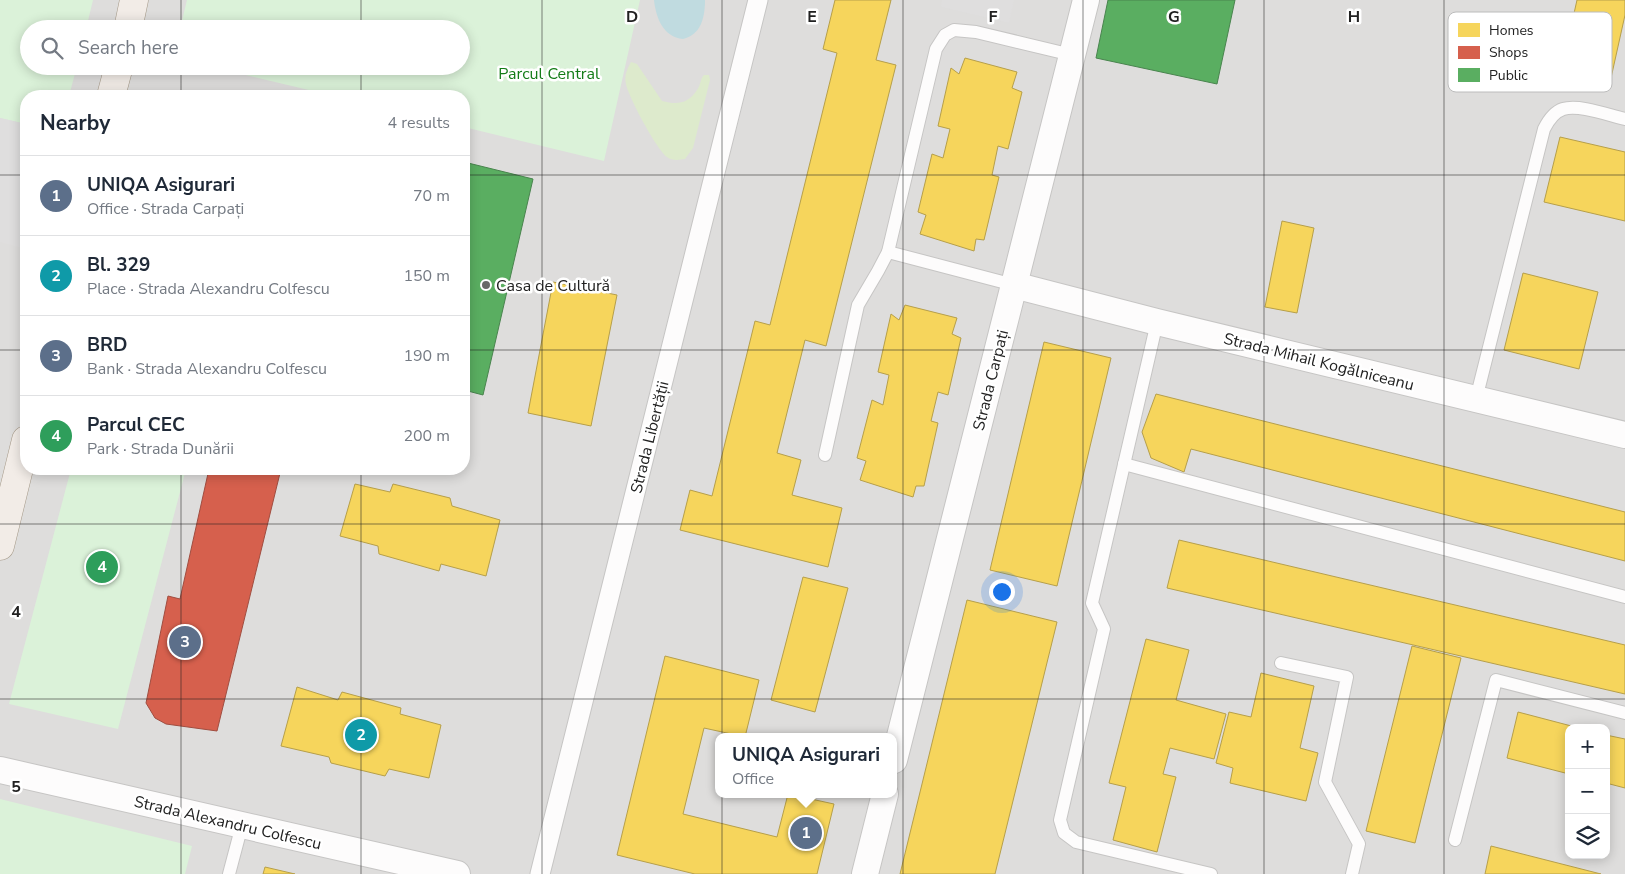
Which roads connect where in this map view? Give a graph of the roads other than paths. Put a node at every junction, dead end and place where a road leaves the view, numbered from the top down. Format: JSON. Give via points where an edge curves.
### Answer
{"nodes":[{"id":1,"x":134,"y":0,"type":"edge"},
{"id":2,"x":758,"y":0,"type":"edge"},
{"id":3,"x":1086,"y":0,"type":"edge"},
{"id":4,"x":130,"y":20,"type":"edge"},
{"id":5,"x":1072,"y":55,"type":"junction"},
{"id":6,"x":117,"y":75,"type":"edge"},
{"id":7,"x":113,"y":90,"type":"edge"},
{"id":8,"x":1625,"y":119,"type":"edge"},
{"id":9,"x":888,"y":252,"type":"junction"},
{"id":10,"x":1014,"y":285,"type":"junction"},
{"id":11,"x":1157,"y":322,"type":"junction"},
{"id":12,"x":1476,"y":399,"type":"junction"},
{"id":13,"x":1625,"y":435,"type":"edge"},
{"id":14,"x":825,"y":455,"type":"dead end"},
{"id":15,"x":20,"y":464,"type":"edge"},
{"id":16,"x":1124,"y":464,"type":"junction"},
{"id":17,"x":0,"y":546,"type":"edge"},
{"id":18,"x":1625,"y":597,"type":"edge"},
{"id":19,"x":1281,"y":662,"type":"dead end"},
{"id":20,"x":1625,"y":713,"type":"edge"},
{"id":21,"x":897,"y":748,"type":"edge"},
{"id":22,"x":0,"y":770,"type":"edge"},
{"id":23,"x":884,"y":798,"type":"edge"},
{"id":24,"x":242,"y":825,"type":"junction"},
{"id":25,"x":1455,"y":840,"type":"dead end"},
{"id":26,"x":229,"y":874,"type":"edge"},
{"id":27,"x":456,"y":874,"type":"edge"},
{"id":28,"x":540,"y":874,"type":"edge"},
{"id":29,"x":864,"y":874,"type":"edge"},
{"id":30,"x":1211,"y":874,"type":"edge"},
{"id":31,"x":1352,"y":874,"type":"edge"}],
"edges":[{"from":1,"to":4,"type":"main road"},
{"from":2,"to":28,"type":"street","name":"Strada Libertății"},
{"from":3,"to":5,"type":"street","name":"Strada Carpați"},
{"from":5,"to":9,"type":"lane","via":[[976,32],[954,30],[945,35],[936,49]]},
{"from":5,"to":10,"type":"street","name":"Strada Carpați"},
{"from":6,"to":7,"type":"main road"},
{"from":8,"to":12,"type":"lane","via":[[1577,108],[1562,109],[1544,129]]},
{"from":9,"to":10,"type":"lane"},
{"from":9,"to":14,"type":"lane","via":[[858,305]]},
{"from":10,"to":11,"type":"street","name":"Strada Mihail Kogălniceanu"},
{"from":10,"to":21,"type":"street","name":"Strada Carpați"},
{"from":11,"to":12,"type":"street","name":"Strada Mihail Kogălniceanu"},
{"from":11,"to":16,"type":"lane"},
{"from":12,"to":13,"type":"street","name":"Strada Mihail Kogălniceanu"},
{"from":15,"to":17,"type":"main road"},
{"from":16,"to":18,"type":"lane"},
{"from":16,"to":30,"type":"lane","via":[[1092,603],[1104,629],[1060,820],[1064,833],[1076,842]]},
{"from":19,"to":31,"type":"lane","via":[[1346,677],[1325,782],[1359,844]]},
{"from":20,"to":25,"type":"lane","via":[[1496,680]]},
{"from":22,"to":24,"type":"street","name":"Strada Alexandru Colfescu"},
{"from":23,"to":29,"type":"street"},
{"from":24,"to":26,"type":"lane"},
{"from":24,"to":27,"type":"street","name":"Strada Alexandru Colfescu"}]}
